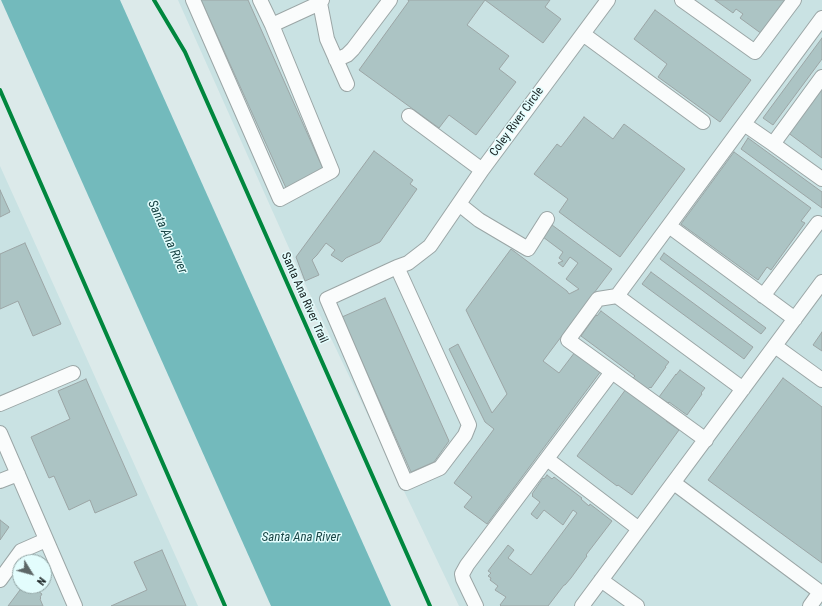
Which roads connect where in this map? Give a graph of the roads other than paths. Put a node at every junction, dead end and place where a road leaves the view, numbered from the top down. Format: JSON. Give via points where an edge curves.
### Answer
{"nodes":[{"id":1,"x":193,"y":0,"type":"edge"},
{"id":2,"x":260,"y":0,"type":"edge"},
{"id":3,"x":390,"y":0,"type":"edge"},
{"id":4,"x":608,"y":0,"type":"edge"},
{"id":5,"x":682,"y":0,"type":"edge"},
{"id":6,"x":794,"y":0,"type":"edge"},
{"id":7,"x":321,"y":2,"type":"edge"},
{"id":8,"x":822,"y":18,"type":"edge"},
{"id":9,"x":272,"y":25,"type":"junction"},
{"id":10,"x":583,"y":34,"type":"junction"},
{"id":11,"x":336,"y":60,"type":"junction"},
{"id":12,"x":822,"y":77,"type":"edge"},
{"id":13,"x":347,"y":84,"type":"dead end"},
{"id":14,"x":409,"y":116,"type":"dead end"},
{"id":15,"x":703,"y":122,"type":"dead end"},
{"id":16,"x":744,"y":124,"type":"junction"},
{"id":17,"x":773,"y":144,"type":"junction"},
{"id":18,"x":482,"y":170,"type":"junction"},
{"id":19,"x":822,"y":179,"type":"edge"},
{"id":20,"x":459,"y":204,"type":"junction"},
{"id":21,"x":547,"y":219,"type":"dead end"},
{"id":22,"x":818,"y":223,"type":"dead end"},
{"id":23,"x":669,"y":226,"type":"junction"},
{"id":24,"x":398,"y":267,"type":"junction"},
{"id":25,"x":821,"y":286,"type":"edge"},
{"id":26,"x":617,"y":296,"type":"junction"},
{"id":27,"x":763,"y":296,"type":"junction"},
{"id":28,"x":795,"y":319,"type":"junction"},
{"id":29,"x":775,"y":346,"type":"junction"},
{"id":30,"x":612,"y":372,"type":"junction"},
{"id":31,"x":73,"y":374,"type":"dead end"},
{"id":32,"x":822,"y":380,"type":"edge"},
{"id":33,"x":743,"y":389,"type":"junction"},
{"id":34,"x":0,"y":404,"type":"edge"},
{"id":35,"x":0,"y":433,"type":"edge"},
{"id":36,"x":706,"y":440,"type":"junction"},
{"id":37,"x":547,"y":459,"type":"junction"},
{"id":38,"x":18,"y":474,"type":"junction"},
{"id":39,"x":0,"y":481,"type":"edge"},
{"id":40,"x":674,"y":483,"type":"junction"},
{"id":41,"x":639,"y":529,"type":"junction"},
{"id":42,"x":46,"y":540,"type":"junction"},
{"id":43,"x":0,"y":580,"type":"edge"},
{"id":44,"x":601,"y":580,"type":"junction"},
{"id":45,"x":632,"y":605,"type":"edge"},
{"id":46,"x":75,"y":606,"type":"edge"},
{"id":47,"x":476,"y":606,"type":"edge"},
{"id":48,"x":582,"y":606,"type":"edge"},
{"id":49,"x":810,"y":606,"type":"edge"}],
"edges":[{"from":1,"to":9,"type":"street","via":[[280,199],[332,171]]},
{"from":2,"to":9,"type":"street"},
{"from":3,"to":11,"type":"street","via":[[353,49]]},
{"from":4,"to":10,"type":"street","name":"Coley River Circle"},
{"from":5,"to":6,"type":"street","via":[[754,52]]},
{"from":7,"to":9,"type":"street"},
{"from":7,"to":11,"type":"street","via":[[328,39]]},
{"from":8,"to":16,"type":"street"},
{"from":10,"to":15,"type":"street"},
{"from":10,"to":18,"type":"street","name":"Coley River Circle"},
{"from":11,"to":13,"type":"street"},
{"from":12,"to":17,"type":"street"},
{"from":14,"to":18,"type":"street"},
{"from":16,"to":17,"type":"street"},
{"from":16,"to":23,"type":"street"},
{"from":17,"to":19,"type":"street"},
{"from":18,"to":20,"type":"street","name":"Coley River Circle"},
{"from":20,"to":21,"type":"street","via":[[479,220],[528,249]]},
{"from":20,"to":24,"type":"street","name":"Coley River Circle","via":[[430,246],[408,263]]},
{"from":22,"to":27,"type":"street"},
{"from":23,"to":26,"type":"street"},
{"from":23,"to":27,"type":"street"},
{"from":24,"to":24,"type":"street","name":"Coley River Circle","via":[[327,299],[406,483],[440,468],[465,435],[468,425]]},
{"from":25,"to":28,"type":"street"},
{"from":26,"to":30,"type":"street","via":[[598,299],[568,340]]},
{"from":26,"to":33,"type":"street"},
{"from":27,"to":28,"type":"street"},
{"from":28,"to":29,"type":"street"},
{"from":29,"to":32,"type":"street"},
{"from":29,"to":33,"type":"street"},
{"from":30,"to":36,"type":"street"},
{"from":30,"to":37,"type":"street"},
{"from":31,"to":34,"type":"street"},
{"from":33,"to":36,"type":"street"},
{"from":35,"to":38,"type":"street"},
{"from":36,"to":40,"type":"street"},
{"from":37,"to":41,"type":"street"},
{"from":37,"to":47,"type":"street","via":[[462,574]]},
{"from":38,"to":39,"type":"street"},
{"from":38,"to":42,"type":"street"},
{"from":40,"to":41,"type":"street"},
{"from":40,"to":49,"type":"street","via":[[820,592]]},
{"from":41,"to":44,"type":"street"},
{"from":42,"to":43,"type":"street","via":[[21,551]]},
{"from":42,"to":46,"type":"street"},
{"from":44,"to":45,"type":"street"},
{"from":44,"to":48,"type":"street"}]}
